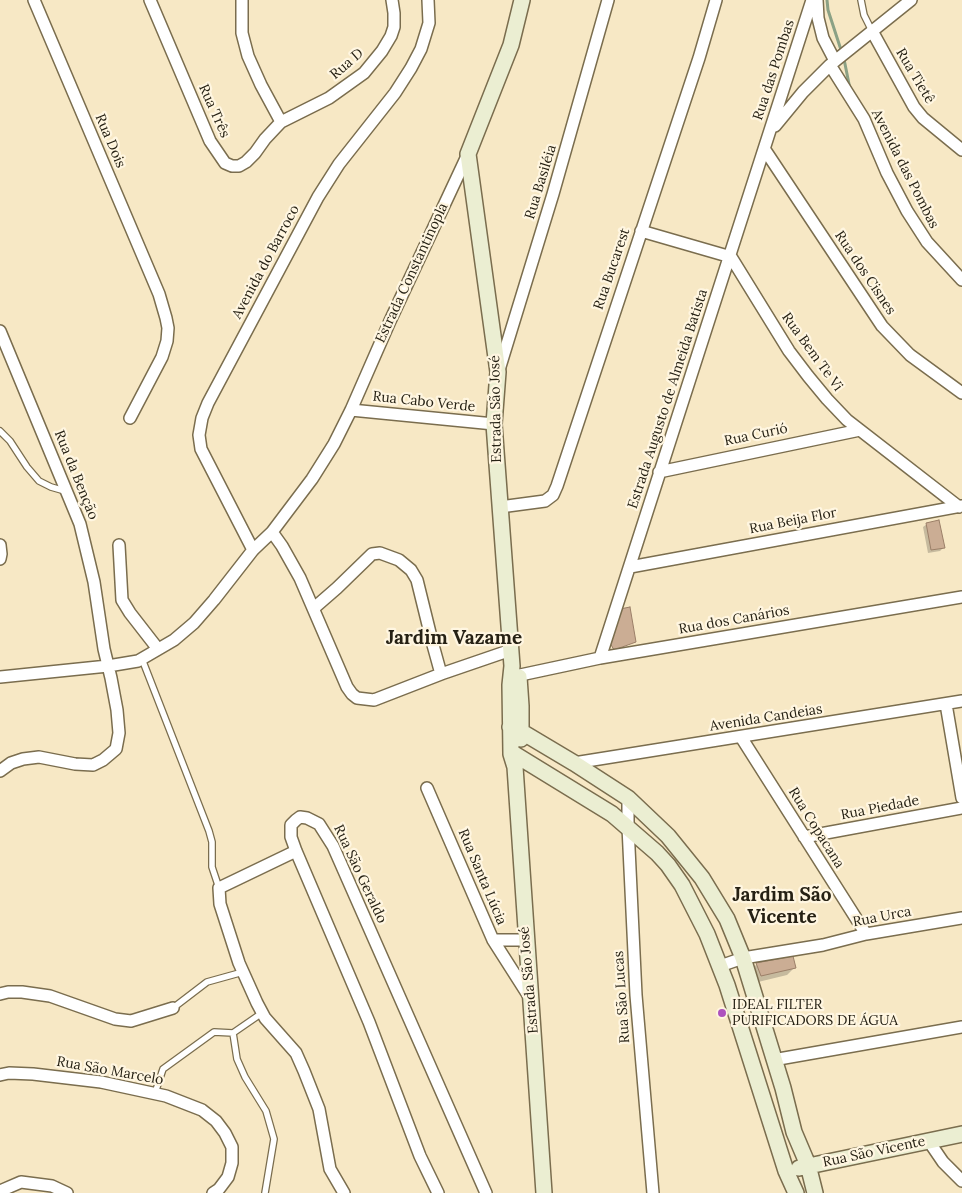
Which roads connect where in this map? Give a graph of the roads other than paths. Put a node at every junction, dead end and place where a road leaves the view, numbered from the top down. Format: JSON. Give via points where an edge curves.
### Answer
{"nodes":[{"id":1,"x":34,"y":0,"type":"edge"},
{"id":2,"x":150,"y":0,"type":"edge"},
{"id":3,"x":242,"y":0,"type":"edge"},
{"id":4,"x":392,"y":0,"type":"edge"},
{"id":5,"x":428,"y":0,"type":"edge"},
{"id":6,"x":522,"y":0,"type":"edge"},
{"id":7,"x":608,"y":0,"type":"edge"},
{"id":8,"x":716,"y":0,"type":"edge"},
{"id":9,"x":812,"y":0,"type":"edge"},
{"id":10,"x":817,"y":0,"type":"edge"},
{"id":11,"x":861,"y":0,"type":"edge"},
{"id":12,"x":911,"y":0,"type":"edge"},
{"id":13,"x":872,"y":31,"type":"junction"},
{"id":14,"x":834,"y":62,"type":"junction"},
{"id":15,"x":281,"y":122,"type":"junction"},
{"id":16,"x":770,"y":131,"type":"junction"},
{"id":17,"x":765,"y":150,"type":"junction"},
{"id":18,"x":962,"y":150,"type":"edge"},
{"id":19,"x":468,"y":154,"type":"junction"},
{"id":20,"x":641,"y":231,"type":"junction"},
{"id":21,"x":731,"y":257,"type":"junction"},
{"id":22,"x":962,"y":280,"type":"edge"},
{"id":23,"x":0,"y":331,"type":"edge"},
{"id":24,"x":498,"y":372,"type":"junction"},
{"id":25,"x":962,"y":393,"type":"edge"},
{"id":26,"x":351,"y":410,"type":"junction"},
{"id":27,"x":130,"y":418,"type":"dead end"},
{"id":28,"x":494,"y":424,"type":"junction"},
{"id":29,"x":860,"y":430,"type":"junction"},
{"id":30,"x":0,"y":431,"type":"edge"},
{"id":31,"x":659,"y":472,"type":"junction"},
{"id":32,"x":67,"y":491,"type":"junction"},
{"id":33,"x":961,"y":506,"type":"edge"},
{"id":34,"x":500,"y":507,"type":"junction"},
{"id":35,"x":272,"y":532,"type":"junction"},
{"id":36,"x":0,"y":545,"type":"edge"},
{"id":37,"x":119,"y":545,"type":"dead end"},
{"id":38,"x":253,"y":550,"type":"junction"},
{"id":39,"x":0,"y":559,"type":"edge"},
{"id":40,"x":630,"y":567,"type":"junction"},
{"id":41,"x":962,"y":596,"type":"edge"},
{"id":42,"x":314,"y":608,"type":"junction"},
{"id":43,"x":158,"y":649,"type":"junction"},
{"id":44,"x":511,"y":650,"type":"junction"},
{"id":45,"x":600,"y":658,"type":"junction"},
{"id":46,"x":140,"y":660,"type":"junction"},
{"id":47,"x":108,"y":666,"type":"junction"},
{"id":48,"x":514,"y":672,"type":"junction"},
{"id":49,"x":441,"y":674,"type":"junction"},
{"id":50,"x":0,"y":677,"type":"edge"},
{"id":51,"x":962,"y":702,"type":"edge"},
{"id":52,"x":946,"y":704,"type":"junction"},
{"id":53,"x":516,"y":729,"type":"junction"},
{"id":54,"x":741,"y":737,"type":"junction"},
{"id":55,"x":515,"y":758,"type":"junction"},
{"id":56,"x":574,"y":763,"type":"junction"},
{"id":57,"x":0,"y":771,"type":"edge"},
{"id":58,"x":427,"y":788,"type":"dead end"},
{"id":59,"x":628,"y":798,"type":"junction"},
{"id":60,"x":962,"y":798,"type":"edge"},
{"id":61,"x":962,"y":808,"type":"edge"},
{"id":62,"x":628,"y":827,"type":"junction"},
{"id":63,"x":804,"y":837,"type":"junction"},
{"id":64,"x":296,"y":851,"type":"junction"},
{"id":65,"x":219,"y":888,"type":"junction"},
{"id":66,"x":962,"y":918,"type":"edge"},
{"id":67,"x":866,"y":934,"type":"junction"},
{"id":68,"x":493,"y":940,"type":"junction"},
{"id":69,"x":526,"y":940,"type":"junction"},
{"id":70,"x":743,"y":958,"type":"junction"},
{"id":71,"x":720,"y":966,"type":"junction"},
{"id":72,"x":243,"y":972,"type":"junction"},
{"id":73,"x":0,"y":994,"type":"edge"},
{"id":74,"x":531,"y":1000,"type":"junction"},
{"id":75,"x":172,"y":1008,"type":"joint"},
{"id":76,"x":262,"y":1013,"type":"junction"},
{"id":77,"x":962,"y":1027,"type":"edge"},
{"id":78,"x":233,"y":1033,"type":"junction"},
{"id":79,"x":773,"y":1060,"type":"junction"},
{"id":80,"x":0,"y":1075,"type":"edge"},
{"id":81,"x":155,"y":1093,"type":"junction"},
{"id":82,"x":962,"y":1134,"type":"edge"},
{"id":83,"x":928,"y":1140,"type":"junction"},
{"id":84,"x":808,"y":1166,"type":"junction"},
{"id":85,"x":786,"y":1171,"type":"junction"},
{"id":86,"x":962,"y":1181,"type":"edge"},
{"id":87,"x":0,"y":1191,"type":"edge"},
{"id":88,"x":67,"y":1193,"type":"edge"},
{"id":89,"x":213,"y":1193,"type":"edge"},
{"id":90,"x":265,"y":1193,"type":"edge"},
{"id":91,"x":344,"y":1193,"type":"edge"},
{"id":92,"x":438,"y":1193,"type":"edge"},
{"id":93,"x":486,"y":1193,"type":"edge"},
{"id":94,"x":544,"y":1193,"type":"edge"},
{"id":95,"x":652,"y":1193,"type":"edge"},
{"id":96,"x":796,"y":1193,"type":"edge"},
{"id":97,"x":815,"y":1193,"type":"edge"}],
"edges":[{"from":1,"to":27,"type":"street","name":"Rua Dois","via":[[159,294],[168,328],[162,357]]},
{"from":2,"to":15,"type":"street","name":"Rua Três","via":[[210,141],[225,163],[239,166],[246,162]]},
{"from":3,"to":15,"type":"street","via":[[242,33],[248,56]]},
{"from":4,"to":15,"type":"street","name":"Rua D","via":[[394,27],[382,51],[364,73],[329,98]]},
{"from":5,"to":38,"type":"street","name":"Avenida do Barroco","via":[[429,23],[411,68],[318,197],[202,418],[199,435],[202,449]]},
{"from":6,"to":19,"type":"street","name":"Estrada Constantinopla","via":[[511,45]]},
{"from":7,"to":24,"type":"street","name":"Rua Basiléia","via":[[556,185]]},
{"from":8,"to":20,"type":"street","name":"Rua Bucarest"},
{"from":9,"to":16,"type":"street","name":"Rua das Pombas"},
{"from":10,"to":14,"type":"street","name":"Avenida das Pombas","via":[[823,38]]},
{"from":11,"to":13,"type":"lane"},
{"from":12,"to":13,"type":"street"},
{"from":13,"to":14,"type":"street"},
{"from":13,"to":18,"type":"street","name":"Rua Tietê","via":[[914,107]]},
{"from":14,"to":16,"type":"street"},
{"from":14,"to":22,"type":"street","name":"Avenida das Pombas","via":[[907,211],[927,242]]},
{"from":16,"to":17,"type":"street","name":"Rua das Pombas"},
{"from":17,"to":21,"type":"street","name":"Estrada Augusto de Almeida Batista"},
{"from":17,"to":25,"type":"street","name":"Rua dos Cisnes","via":[[882,326],[910,355]]},
{"from":19,"to":24,"type":"street","name":"Estrada São José"},
{"from":19,"to":26,"type":"street","name":"Estrada Constantinopla"},
{"from":20,"to":21,"type":"street"},
{"from":20,"to":34,"type":"street","name":"Rua Bucarest","via":[[553,495],[537,503]]},
{"from":21,"to":29,"type":"street","name":"Rua Bem Te Vi","via":[[778,335],[808,376]]},
{"from":21,"to":31,"type":"street","name":"Estrada Augusto de Almeida Batista"},
{"from":23,"to":32,"type":"street","name":"Rua da Benção"},
{"from":24,"to":28,"type":"street","name":"Estrada São José"},
{"from":26,"to":28,"type":"street","name":"Rua Cabo Verde"},
{"from":26,"to":35,"type":"street","name":"Estrada Constantinopla","via":[[312,479]]},
{"from":28,"to":34,"type":"street","name":"Estrada São José"},
{"from":29,"to":31,"type":"street","name":"Rua Curió"},
{"from":29,"to":33,"type":"street","name":"Rua Bem Te Vi"},
{"from":30,"to":32,"type":"lane","via":[[39,480],[52,488]]},
{"from":31,"to":40,"type":"street","name":"Estrada Augusto de Almeida Batista"},
{"from":32,"to":47,"type":"street","name":"Rua da Benção","via":[[80,524],[94,582]]},
{"from":33,"to":40,"type":"street","name":"Rua Beija Flor"},
{"from":34,"to":44,"type":"street","name":"Estrada São José"},
{"from":35,"to":38,"type":"street","name":"Estrada Constantinopla"},
{"from":35,"to":42,"type":"street"},
{"from":36,"to":39,"type":"street"},
{"from":37,"to":43,"type":"street","via":[[122,600]]},
{"from":38,"to":43,"type":"street","name":"Estrada Constantinopla","via":[[194,623]]},
{"from":40,"to":45,"type":"street","name":"Estrada Augusto de Almeida Batista"},
{"from":41,"to":45,"type":"street","name":"Rua dos Canários"},
{"from":42,"to":49,"type":"street","via":[[352,694],[362,700],[374,700]]},
{"from":42,"to":49,"type":"street","via":[[372,554],[380,553],[399,560],[417,580]]},
{"from":43,"to":46,"type":"street","name":"Estrada Constantinopla"},
{"from":44,"to":48,"type":"street","name":"Estrada São José"},
{"from":44,"to":49,"type":"street"},
{"from":45,"to":48,"type":"street","name":"Rua dos Canários"},
{"from":46,"to":47,"type":"street"},
{"from":46,"to":65,"type":"lane","via":[[209,831],[212,867]]},
{"from":47,"to":50,"type":"street"},
{"from":47,"to":57,"type":"street","name":"Rua da Benção","via":[[119,733],[116,748],[93,765],[39,757],[23,759]]},
{"from":48,"to":53,"type":"street","name":"Estrada São José"},
{"from":51,"to":52,"type":"street","name":"Avenida Candeias"},
{"from":52,"to":54,"type":"street","name":"Avenida Candeias"},
{"from":52,"to":60,"type":"street"},
{"from":53,"to":55,"type":"street","name":"Estrada São José"},
{"from":53,"to":56,"type":"street"},
{"from":54,"to":56,"type":"street","name":"Avenida Candeias"},
{"from":54,"to":63,"type":"street","name":"Rua Copacana"},
{"from":55,"to":62,"type":"street","via":[[595,802]]},
{"from":55,"to":69,"type":"street","name":"Estrada São José"},
{"from":56,"to":59,"type":"street"},
{"from":58,"to":68,"type":"street","name":"Rua Santa Lúcia"},
{"from":59,"to":62,"type":"street","name":"Rua São Lucas"},
{"from":59,"to":70,"type":"street","via":[[668,836],[702,878],[727,919]]},
{"from":61,"to":63,"type":"street","name":"Rua Piedade"},
{"from":62,"to":71,"type":"street","via":[[668,865],[682,885],[708,934]]},
{"from":62,"to":95,"type":"street","name":"Rua São Lucas","via":[[636,994]]},
{"from":63,"to":67,"type":"street","name":"Rua Copacana"},
{"from":64,"to":65,"type":"street"},
{"from":64,"to":92,"type":"street","name":"Rua São Geraldo"},
{"from":64,"to":93,"type":"street","name":"Rua São Geraldo","via":[[291,825],[300,817],[319,824],[332,846]]},
{"from":65,"to":72,"type":"street","via":[[220,904]]},
{"from":66,"to":67,"type":"street","name":"Rua Urca"},
{"from":67,"to":70,"type":"street","name":"Rua Urca","via":[[824,945]]},
{"from":68,"to":69,"type":"street"},
{"from":68,"to":74,"type":"street","name":"Rua Santa Lúcia"},
{"from":69,"to":74,"type":"street","name":"Estrada São José"},
{"from":70,"to":71,"type":"street","name":"Rua Urca"},
{"from":70,"to":79,"type":"street"},
{"from":71,"to":85,"type":"street"},
{"from":72,"to":75,"type":"lane","via":[[207,982]]},
{"from":72,"to":76,"type":"street"},
{"from":73,"to":75,"type":"street","via":[[22,992],[50,996],[114,1019],[131,1020]]},
{"from":74,"to":94,"type":"street","name":"Estrada São José"},
{"from":76,"to":78,"type":"lane"},
{"from":76,"to":91,"type":"street","via":[[296,1054],[319,1109],[330,1168]]},
{"from":77,"to":79,"type":"street"},
{"from":78,"to":81,"type":"lane","via":[[214,1032],[163,1069]]},
{"from":78,"to":90,"type":"lane","via":[[237,1059],[266,1111],[274,1139]]},
{"from":79,"to":84,"type":"street","via":[[794,1132]]},
{"from":80,"to":81,"type":"street","name":"Rua São Marcelo","via":[[34,1074]]},
{"from":81,"to":89,"type":"street","name":"Rua São Marcelo","via":[[202,1110],[225,1133],[232,1147],[232,1163],[228,1177]]},
{"from":82,"to":83,"type":"street","name":"Rua São Vicente"},
{"from":83,"to":84,"type":"street","name":"Rua São Vicente"},
{"from":83,"to":86,"type":"street"},
{"from":84,"to":85,"type":"street","name":"Rua São Vicente"},
{"from":84,"to":97,"type":"street"},
{"from":85,"to":96,"type":"street"},
{"from":87,"to":88,"type":"street","via":[[21,1182],[52,1186]]}]}
